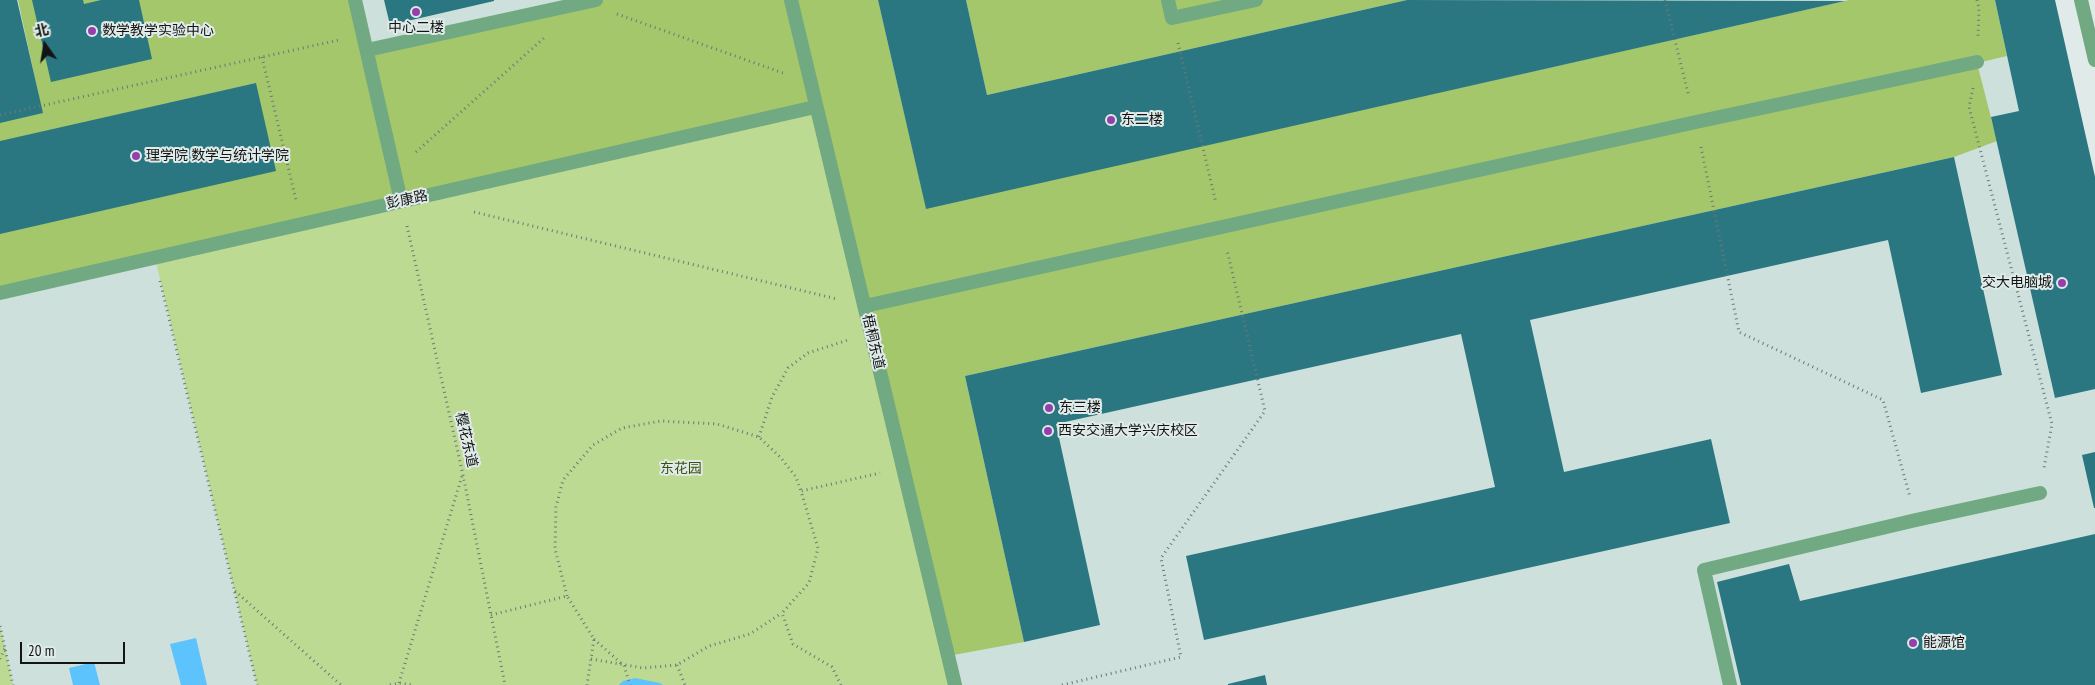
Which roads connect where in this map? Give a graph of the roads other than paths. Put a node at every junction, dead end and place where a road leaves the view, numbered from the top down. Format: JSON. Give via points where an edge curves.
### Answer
{"nodes":[{"id":1,"x":355,"y":0,"type":"edge"},
{"id":2,"x":791,"y":0,"type":"edge"},
{"id":3,"x":1168,"y":0,"type":"edge"},
{"id":4,"x":1256,"y":0,"type":"edge"},
{"id":5,"x":2081,"y":0,"type":"edge"},
{"id":6,"x":590,"y":1,"type":"edge"},
{"id":7,"x":368,"y":50,"type":"junction"},
{"id":8,"x":2095,"y":60,"type":"edge"},
{"id":9,"x":1977,"y":62,"type":"road end"},
{"id":10,"x":815,"y":107,"type":"junction"},
{"id":11,"x":401,"y":201,"type":"junction"},
{"id":12,"x":0,"y":293,"type":"edge"},
{"id":13,"x":865,"y":306,"type":"junction"},
{"id":14,"x":2040,"y":493,"type":"road end"},
{"id":15,"x":954,"y":685,"type":"edge"},
{"id":16,"x":1730,"y":685,"type":"edge"}],
"edges":[{"from":1,"to":7,"type":"street"},
{"from":2,"to":10,"type":"street","name":"梧桐东道"},
{"from":3,"to":4,"type":"street","via":[[1172,18]]},
{"from":5,"to":8,"type":"street"},
{"from":6,"to":7,"type":"street"},
{"from":7,"to":11,"type":"street"},
{"from":9,"to":13,"type":"street"},
{"from":10,"to":11,"type":"street","name":"彭康路"},
{"from":10,"to":13,"type":"street","name":"梧桐东道"},
{"from":11,"to":12,"type":"street","name":"彭康路"},
{"from":13,"to":15,"type":"street","name":"梧桐东道"},
{"from":14,"to":16,"type":"street","via":[[1704,570]]}]}
